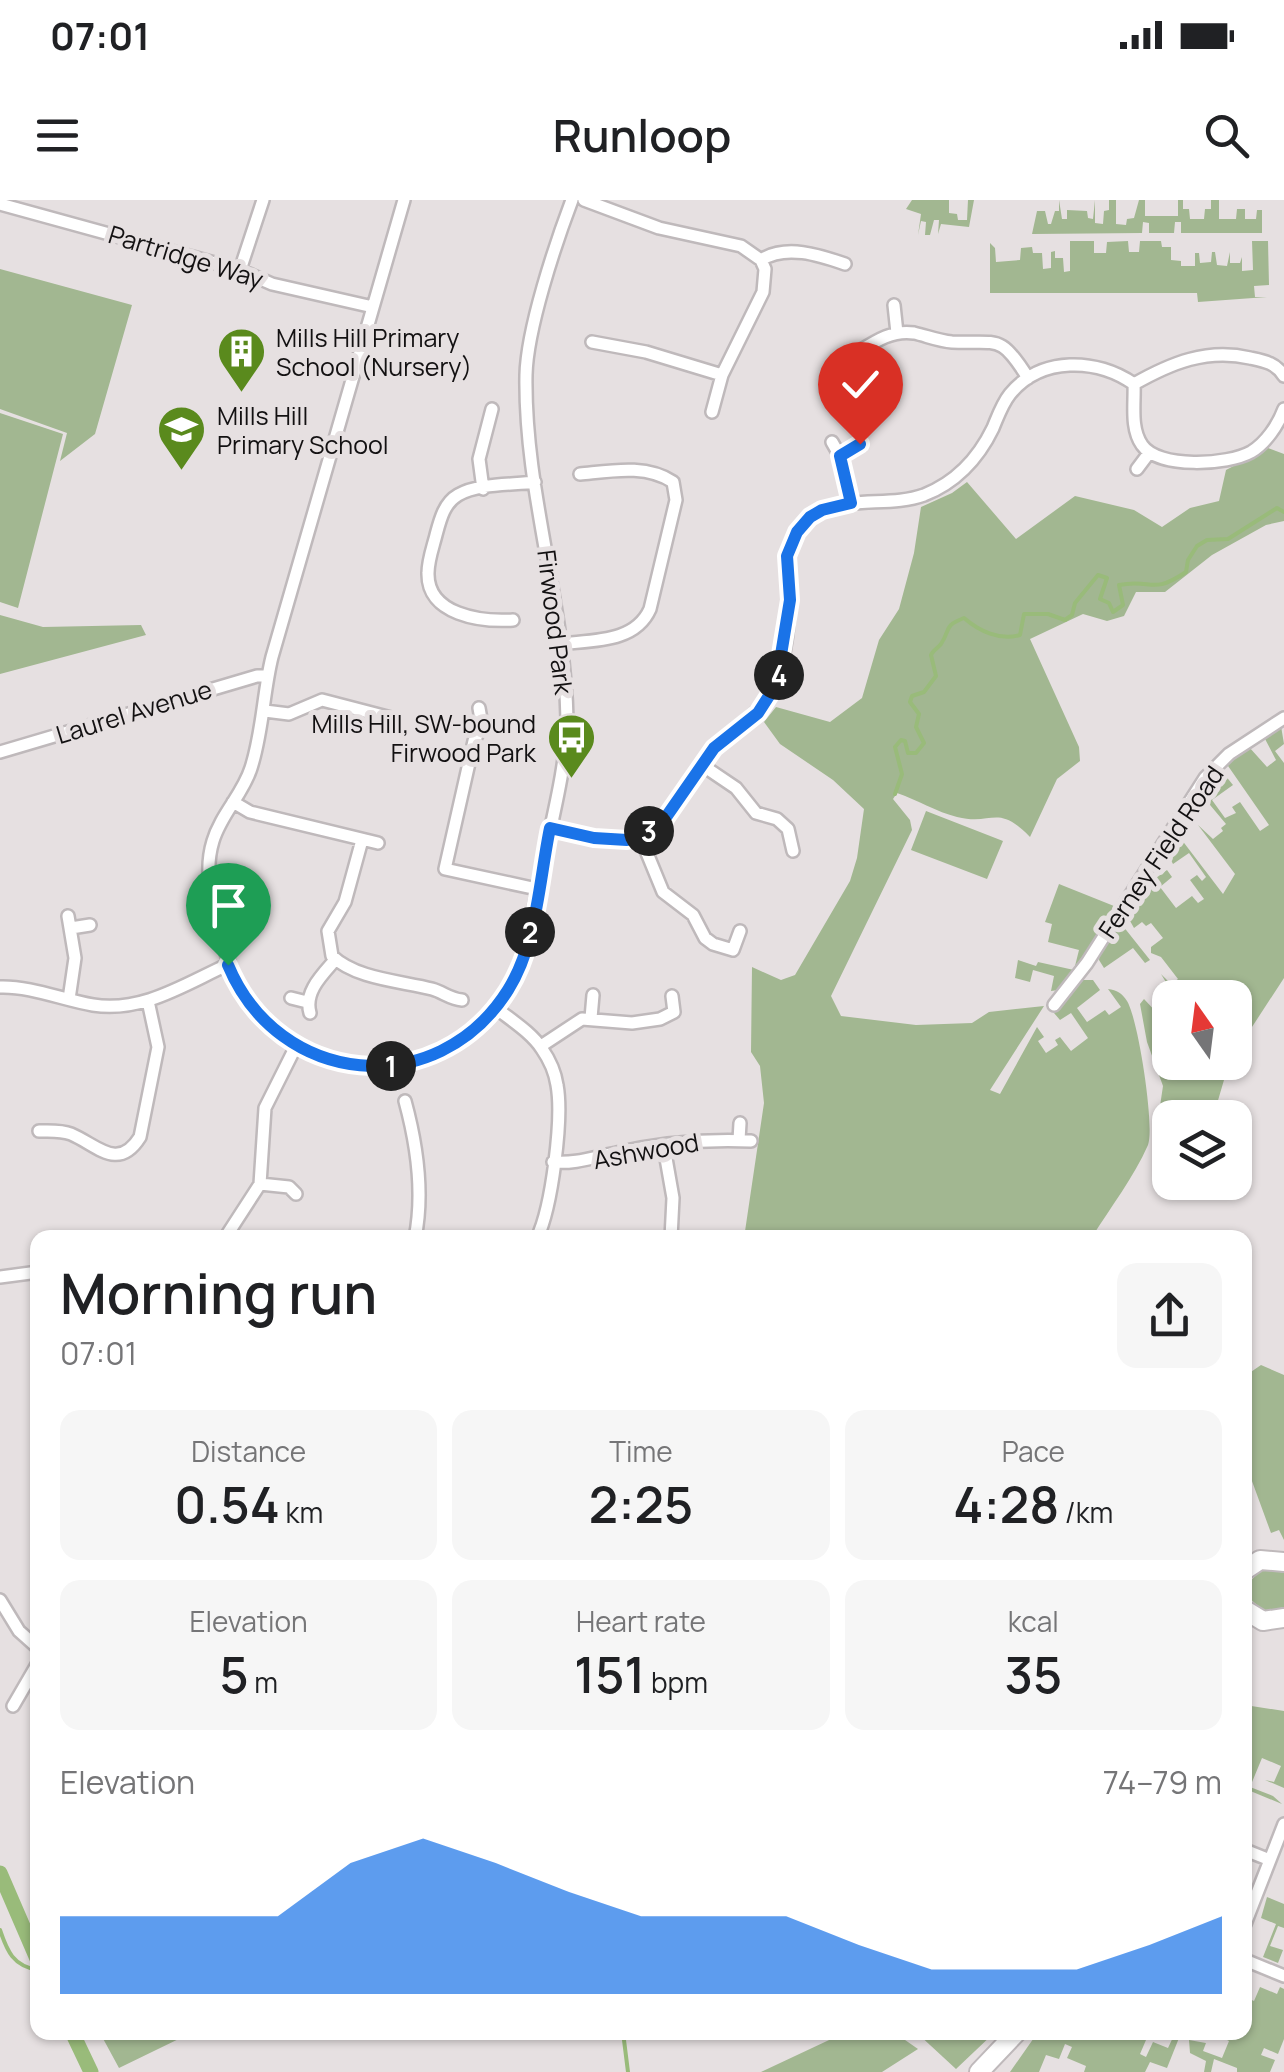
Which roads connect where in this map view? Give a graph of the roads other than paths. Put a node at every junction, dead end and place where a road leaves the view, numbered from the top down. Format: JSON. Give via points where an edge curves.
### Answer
{"nodes":[{"id":1,"x":263,"y":200,"type":"edge"},
{"id":2,"x":404,"y":200,"type":"edge"},
{"id":3,"x":572,"y":200,"type":"edge"},
{"id":4,"x":584,"y":200,"type":"edge"},
{"id":5,"x":0,"y":204,"type":"edge"},
{"id":6,"x":761,"y":260,"type":"junction"},
{"id":7,"x":845,"y":264,"type":"dead end"},
{"id":8,"x":240,"y":270,"type":"junction"},
{"id":9,"x":894,"y":306,"type":"dead end"},
{"id":10,"x":373,"y":307,"type":"junction"},
{"id":11,"x":897,"y":333,"type":"junction"},
{"id":12,"x":592,"y":342,"type":"dead end"},
{"id":13,"x":850,"y":357,"type":"dead end"},
{"id":14,"x":1283,"y":373,"type":"edge"},
{"id":15,"x":722,"y":375,"type":"junction"},
{"id":16,"x":1028,"y":378,"type":"junction"},
{"id":17,"x":1134,"y":384,"type":"junction"},
{"id":18,"x":492,"y":409,"type":"dead end"},
{"id":19,"x":1284,"y":409,"type":"edge"},
{"id":20,"x":712,"y":412,"type":"dead end"},
{"id":21,"x":832,"y":442,"type":"dead end"},
{"id":22,"x":860,"y":444,"type":"dead end"},
{"id":23,"x":1149,"y":453,"type":"junction"},
{"id":24,"x":840,"y":456,"type":"junction"},
{"id":25,"x":1137,"y":469,"type":"dead end"},
{"id":26,"x":580,"y":474,"type":"dead end"},
{"id":27,"x":535,"y":482,"type":"junction"},
{"id":28,"x":483,"y":489,"type":"junction"},
{"id":29,"x":851,"y":503,"type":"junction"},
{"id":30,"x":641,"y":574,"type":"dead end"},
{"id":31,"x":656,"y":577,"type":"junction"},
{"id":32,"x":512,"y":620,"type":"dead end"},
{"id":33,"x":560,"y":644,"type":"junction"},
{"id":34,"x":268,"y":676,"type":"junction"},
{"id":35,"x":376,"y":699,"type":"dead end"},
{"id":36,"x":479,"y":708,"type":"dead end"},
{"id":37,"x":265,"y":711,"type":"junction"},
{"id":38,"x":372,"y":712,"type":"junction"},
{"id":39,"x":1284,"y":718,"type":"edge"},
{"id":40,"x":395,"y":719,"type":"dead end"},
{"id":41,"x":482,"y":725,"type":"junction"},
{"id":42,"x":494,"y":730,"type":"dead end"},
{"id":43,"x":0,"y":752,"type":"edge"},
{"id":44,"x":702,"y":764,"type":"junction"},
{"id":45,"x":233,"y":802,"type":"junction"},
{"id":46,"x":801,"y":825,"type":"dead end"},
{"id":47,"x":550,"y":828,"type":"junction"},
{"id":48,"x":788,"y":828,"type":"junction"},
{"id":49,"x":640,"y":836,"type":"junction"},
{"id":50,"x":362,"y":840,"type":"junction"},
{"id":51,"x":378,"y":843,"type":"dead end"},
{"id":52,"x":793,"y":851,"type":"dead end"},
{"id":53,"x":430,"y":866,"type":"dead end"},
{"id":54,"x":444,"y":869,"type":"junction"},
{"id":55,"x":537,"y":889,"type":"junction"},
{"id":56,"x":90,"y":924,"type":"dead end"},
{"id":57,"x":740,"y":931,"type":"dead end"},
{"id":58,"x":733,"y":950,"type":"junction"},
{"id":59,"x":748,"y":958,"type":"dead end"},
{"id":60,"x":336,"y":960,"type":"junction"},
{"id":61,"x":228,"y":965,"type":"junction"},
{"id":62,"x":0,"y":987,"type":"edge"},
{"id":63,"x":593,"y":996,"type":"dead end"},
{"id":64,"x":672,"y":996,"type":"dead end"},
{"id":65,"x":291,"y":998,"type":"dead end"},
{"id":66,"x":448,"y":998,"type":"junction"},
{"id":67,"x":69,"y":1000,"type":"junction"},
{"id":68,"x":462,"y":1000,"type":"dead end"},
{"id":69,"x":148,"y":1001,"type":"junction"},
{"id":70,"x":1054,"y":1005,"type":"dead end"},
{"id":71,"x":496,"y":1008,"type":"junction"},
{"id":72,"x":442,"y":1013,"type":"dead end"},
{"id":73,"x":591,"y":1018,"type":"junction"},
{"id":74,"x":296,"y":1046,"type":"junction"},
{"id":75,"x":541,"y":1046,"type":"junction"},
{"id":76,"x":405,"y":1101,"type":"dead end"},
{"id":77,"x":425,"y":1112,"type":"dead end"},
{"id":78,"x":409,"y":1115,"type":"junction"},
{"id":79,"x":740,"y":1123,"type":"dead end"},
{"id":80,"x":39,"y":1131,"type":"dead end"},
{"id":81,"x":664,"y":1147,"type":"junction"},
{"id":82,"x":553,"y":1162,"type":"junction"},
{"id":83,"x":260,"y":1184,"type":"junction"},
{"id":84,"x":292,"y":1185,"type":"dead end"},
{"id":85,"x":230,"y":1230,"type":"edge"},
{"id":86,"x":416,"y":1230,"type":"edge"},
{"id":87,"x":540,"y":1230,"type":"edge"},
{"id":88,"x":671,"y":1230,"type":"edge"},
{"id":89,"x":30,"y":1273,"type":"edge"},
{"id":90,"x":0,"y":1277,"type":"edge"},
{"id":91,"x":1284,"y":1562,"type":"edge"},
{"id":92,"x":1252,"y":1565,"type":"edge"},
{"id":93,"x":0,"y":1600,"type":"edge"},
{"id":94,"x":1284,"y":1618,"type":"edge"},
{"id":95,"x":1252,"y":1619,"type":"edge"},
{"id":96,"x":30,"y":1640,"type":"edge"},
{"id":97,"x":30,"y":1677,"type":"edge"},
{"id":98,"x":11,"y":1680,"type":"dead end"},
{"id":99,"x":24,"y":1687,"type":"junction"},
{"id":100,"x":14,"y":1706,"type":"dead end"},
{"id":101,"x":1284,"y":1824,"type":"edge"},
{"id":102,"x":1252,"y":1853,"type":"edge"},
{"id":103,"x":1270,"y":1860,"type":"junction"},
{"id":104,"x":1252,"y":1906,"type":"edge"},
{"id":105,"x":1252,"y":1963,"type":"edge"},
{"id":106,"x":1284,"y":1976,"type":"edge"},
{"id":107,"x":1009,"y":2040,"type":"edge"},
{"id":108,"x":979,"y":2072,"type":"edge"}],
"edges":[{"from":1,"to":8,"type":"street"},
{"from":2,"to":10,"type":"street","name":"Firwood Park"},
{"from":3,"to":27,"type":"street","name":"Firwood Park","via":[[527,361]]},
{"from":4,"to":6,"type":"street","via":[[659,228],[741,246]]},
{"from":5,"to":8,"type":"street","name":"Partridge Way"},
{"from":6,"to":7,"type":"street","via":[[791,251]]},
{"from":6,"to":15,"type":"street","via":[[759,305]]},
{"from":8,"to":10,"type":"street","name":"Partridge Way"},
{"from":9,"to":11,"type":"street"},
{"from":10,"to":34,"type":"street","name":"Firwood Park"},
{"from":11,"to":13,"type":"street","via":[[873,352]]},
{"from":11,"to":16,"type":"street","via":[[994,341]]},
{"from":12,"to":15,"type":"street"},
{"from":14,"to":17,"type":"street","via":[[1264,361],[1217,353],[1175,363]]},
{"from":15,"to":20,"type":"street"},
{"from":16,"to":17,"type":"street","via":[[1060,366],[1095,364]]},
{"from":16,"to":29,"type":"street","via":[[1009,395],[985,444],[960,475],[921,496]]},
{"from":17,"to":23,"type":"street","via":[[1136,435]]},
{"from":18,"to":28,"type":"street","via":[[479,459]]},
{"from":19,"to":23,"type":"street","via":[[1265,440],[1236,458],[1176,461]]},
{"from":21,"to":24,"type":"street"},
{"from":22,"to":24,"type":"street"},
{"from":23,"to":25,"type":"street"},
{"from":24,"to":29,"type":"street"},
{"from":26,"to":31,"type":"street","via":[[629,470],[674,482],[676,500]]},
{"from":27,"to":28,"type":"street"},
{"from":27,"to":33,"type":"street","name":"Firwood Park"},
{"from":28,"to":32,"type":"street","via":[[461,493],[445,508],[429,583],[458,614]]},
{"from":29,"to":44,"type":"street","via":[[822,510],[797,532],[787,556],[789,612],[776,685],[758,713]]},
{"from":30,"to":31,"type":"street"},
{"from":31,"to":33,"type":"street","via":[[650,608],[637,628]]},
{"from":33,"to":47,"type":"street","name":"Firwood Park","via":[[567,724]]},
{"from":34,"to":37,"type":"street","name":"Firwood Park"},
{"from":34,"to":43,"type":"street","name":"Laurel Avenue"},
{"from":35,"to":38,"type":"street"},
{"from":36,"to":41,"type":"street"},
{"from":37,"to":38,"type":"street","via":[[290,714],[322,700]]},
{"from":37,"to":45,"type":"street","name":"Firwood Park","via":[[251,767]]},
{"from":38,"to":40,"type":"street"},
{"from":39,"to":70,"type":"street","name":"Ferney Field Road","via":[[1205,778]]},
{"from":41,"to":42,"type":"street"},
{"from":41,"to":54,"type":"street"},
{"from":44,"to":48,"type":"street","via":[[756,812]]},
{"from":44,"to":49,"type":"street","via":[[664,820]]},
{"from":45,"to":50,"type":"street"},
{"from":45,"to":61,"type":"street","name":"Firwood Park","via":[[212,842],[208,870]]},
{"from":46,"to":48,"type":"street"},
{"from":47,"to":49,"type":"street","via":[[614,840]]},
{"from":47,"to":55,"type":"street","name":"Firwood Park"},
{"from":48,"to":52,"type":"street"},
{"from":49,"to":58,"type":"street","via":[[663,892],[694,916],[713,944]]},
{"from":50,"to":51,"type":"street"},
{"from":50,"to":60,"type":"street","via":[[345,902],[328,932]]},
{"from":53,"to":54,"type":"street"},
{"from":54,"to":55,"type":"street"},
{"from":55,"to":71,"type":"street","name":"Firwood Park","via":[[524,956]]},
{"from":56,"to":67,"type":"street","via":[[69,922],[75,958]]},
{"from":57,"to":58,"type":"street"},
{"from":58,"to":59,"type":"street"},
{"from":60,"to":65,"type":"street","via":[[308,1008]]},
{"from":60,"to":66,"type":"street"},
{"from":61,"to":69,"type":"street"},
{"from":61,"to":74,"type":"street","name":"Firwood Park","via":[[258,1015]]},
{"from":62,"to":67,"type":"street"},
{"from":63,"to":73,"type":"street"},
{"from":64,"to":73,"type":"street","via":[[679,1016],[632,1023]]},
{"from":66,"to":68,"type":"street"},
{"from":66,"to":72,"type":"street"},
{"from":67,"to":69,"type":"street","via":[[121,1006]]},
{"from":69,"to":80,"type":"street","via":[[158,1047],[134,1145],[108,1154],[61,1131]]},
{"from":71,"to":74,"type":"street","name":"Firwood Park","via":[[450,1048],[394,1066],[350,1065]]},
{"from":71,"to":75,"type":"street"},
{"from":73,"to":75,"type":"street"},
{"from":74,"to":83,"type":"street","via":[[265,1108]]},
{"from":75,"to":82,"type":"street","via":[[558,1087]]},
{"from":76,"to":78,"type":"street"},
{"from":77,"to":78,"type":"street"},
{"from":78,"to":86,"type":"street","via":[[418,1161]]},
{"from":79,"to":81,"type":"street","name":"Ashwood","via":[[745,1141]]},
{"from":81,"to":82,"type":"street","name":"Ashwood"},
{"from":81,"to":88,"type":"street"},
{"from":82,"to":87,"type":"street"},
{"from":83,"to":84,"type":"street"},
{"from":83,"to":85,"type":"street"},
{"from":89,"to":90,"type":"street"},
{"from":91,"to":92,"type":"street"},
{"from":93,"to":96,"type":"street"},
{"from":94,"to":95,"type":"street"},
{"from":97,"to":99,"type":"street"},
{"from":98,"to":99,"type":"street"},
{"from":99,"to":100,"type":"street"},
{"from":101,"to":103,"type":"street"},
{"from":102,"to":103,"type":"street"},
{"from":103,"to":104,"type":"street"},
{"from":105,"to":106,"type":"street"},
{"from":107,"to":108,"type":"street"}]}
